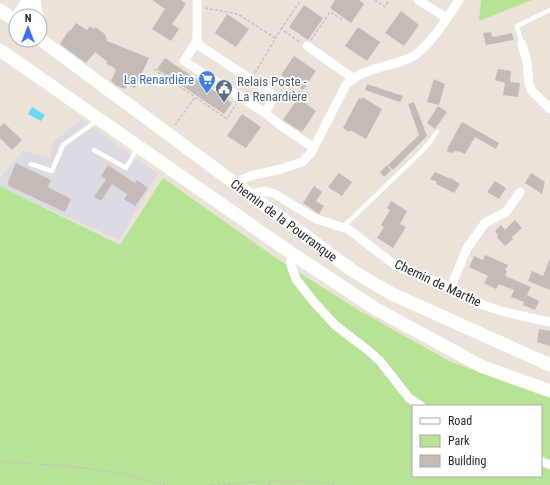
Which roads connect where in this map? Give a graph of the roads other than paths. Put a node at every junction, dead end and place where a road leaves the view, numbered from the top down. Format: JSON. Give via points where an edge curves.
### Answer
{"nodes":[{"id":1,"x":418,"y":0,"type":"edge"},
{"id":2,"x":459,"y":0,"type":"edge"},
{"id":3,"x":197,"y":3,"type":"edge"},
{"id":4,"x":550,"y":10,"type":"edge"},
{"id":5,"x":446,"y":18,"type":"junction"},
{"id":6,"x":197,"y":41,"type":"junction"},
{"id":7,"x":522,"y":44,"type":"joint"},
{"id":8,"x":48,"y":45,"type":"edge"},
{"id":9,"x":307,"y":46,"type":"road end"},
{"id":10,"x":0,"y":50,"type":"edge"},
{"id":11,"x":353,"y":78,"type":"junction"},
{"id":12,"x":550,"y":110,"type":"edge"},
{"id":13,"x":265,"y":113,"type":"junction"},
{"id":14,"x":99,"y":119,"type":"junction"},
{"id":15,"x":437,"y":132,"type":"dead end"},
{"id":16,"x":138,"y":146,"type":"junction"},
{"id":17,"x":314,"y":148,"type":"junction"},
{"id":18,"x":94,"y":150,"type":"dead end"},
{"id":19,"x":31,"y":164,"type":"dead end"},
{"id":20,"x":234,"y":184,"type":"junction"},
{"id":21,"x":520,"y":192,"type":"dead end"},
{"id":22,"x":249,"y":194,"type":"junction"},
{"id":23,"x":343,"y":227,"type":"junction"},
{"id":24,"x":294,"y":255,"type":"junction"},
{"id":25,"x":451,"y":287,"type":"junction"},
{"id":26,"x":550,"y":322,"type":"edge"},
{"id":27,"x":453,"y":351,"type":"junction"},
{"id":28,"x":550,"y":365,"type":"edge"},
{"id":29,"x":550,"y":385,"type":"edge"},
{"id":30,"x":550,"y":391,"type":"edge"},
{"id":31,"x":420,"y":405,"type":"edge"}],
"edges":[{"from":1,"to":5,"type":"street"},
{"from":2,"to":5,"type":"street"},
{"from":3,"to":6,"type":"street"},
{"from":4,"to":7,"type":"lane","via":[[517,26]]},
{"from":5,"to":11,"type":"street","via":[[421,51]]},
{"from":6,"to":13,"type":"street","via":[[200,46],[274,96]]},
{"from":6,"to":13,"type":"street","via":[[184,61]]},
{"from":7,"to":12,"type":"street","via":[[529,84],[532,91]]},
{"from":8,"to":20,"type":"main road","name":"Chemin de la Pourranque"},
{"from":9,"to":11,"type":"street"},
{"from":10,"to":14,"type":"main road"},
{"from":11,"to":17,"type":"street","via":[[346,86]]},
{"from":13,"to":17,"type":"street"},
{"from":14,"to":16,"type":"main road"},
{"from":14,"to":19,"type":"lane","via":[[63,145],[52,171]]},
{"from":15,"to":23,"type":"lane","via":[[421,152]]},
{"from":16,"to":18,"type":"lane","via":[[126,168]]},
{"from":16,"to":24,"type":"main road"},
{"from":17,"to":20,"type":"street","via":[[302,162],[250,176]]},
{"from":20,"to":22,"type":"main road","name":"Chemin de la Pourranque"},
{"from":21,"to":25,"type":"street","via":[[506,212],[485,223],[467,248]]},
{"from":22,"to":23,"type":"street","name":"Chemin de Marthe","via":[[264,191],[275,194],[316,219]]},
{"from":22,"to":28,"type":"main road","name":"Chemin de la Pourranque","via":[[353,271],[390,293]]},
{"from":23,"to":25,"type":"street","name":"Chemin de Marthe","via":[[395,265]]},
{"from":24,"to":27,"type":"main road","via":[[376,309]]},
{"from":24,"to":31,"type":"street","via":[[291,265],[296,279],[313,301],[335,325],[370,351],[409,398]]},
{"from":25,"to":26,"type":"street","name":"Chemin de Marthe","via":[[477,303]]},
{"from":27,"to":29,"type":"main road"},
{"from":27,"to":30,"type":"main road","via":[[483,367]]}]}
